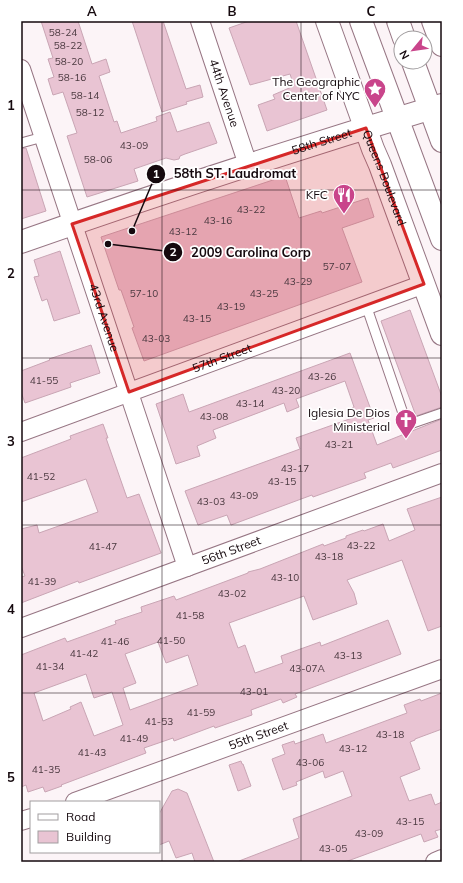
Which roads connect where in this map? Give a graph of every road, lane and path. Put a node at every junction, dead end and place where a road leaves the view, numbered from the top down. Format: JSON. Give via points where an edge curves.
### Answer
{"nodes":[{"id":1,"x":200,"y":21,"type":"edge"},
{"id":2,"x":327,"y":21,"type":"edge"},
{"id":3,"x":361,"y":21,"type":"edge"},
{"id":4,"x":433,"y":21,"type":"edge"},
{"id":5,"x":442,"y":45,"type":"edge"},
{"id":6,"x":21,"y":69,"type":"edge"},
{"id":7,"x":417,"y":70,"type":"edge"},
{"id":8,"x":25,"y":96,"type":"edge"},
{"id":9,"x":436,"y":106,"type":"edge"},
{"id":10,"x":397,"y":118,"type":"junction"},
{"id":11,"x":366,"y":128,"type":"junction"},
{"id":12,"x":43,"y":137,"type":"junction"},
{"id":13,"x":442,"y":141,"type":"edge"},
{"id":14,"x":21,"y":143,"type":"edge"},
{"id":15,"x":248,"y":165,"type":"junction"},
{"id":16,"x":72,"y":224,"type":"junction"},
{"id":17,"x":442,"y":239,"type":"edge"},
{"id":18,"x":21,"y":242,"type":"edge"},
{"id":19,"x":424,"y":284,"type":"junction"},
{"id":20,"x":366,"y":305,"type":"junction"},
{"id":21,"x":442,"y":334,"type":"edge"},
{"id":22,"x":129,"y":392,"type":"junction"},
{"id":23,"x":442,"y":413,"type":"edge"},
{"id":24,"x":21,"y":432,"type":"edge"},
{"id":25,"x":442,"y":473,"type":"edge"},
{"id":26,"x":187,"y":567,"type":"junction"},
{"id":27,"x":21,"y":628,"type":"edge"},
{"id":28,"x":442,"y":668,"type":"edge"},
{"id":29,"x":78,"y":801,"type":"edge"},
{"id":30,"x":442,"y":859,"type":"edge"},
{"id":31,"x":435,"y":862,"type":"edge"}],
"edges":[{"from":1,"to":15,"type":"street","name":"44th Avenue"},
{"from":2,"to":11,"type":"street","name":"Queens Boulevard"},
{"from":3,"to":10,"type":"street"},
{"from":4,"to":5,"type":"street"},
{"from":6,"to":8,"type":"street","name":"43rd Avenue"},
{"from":7,"to":9,"type":"street"},
{"from":8,"to":12,"type":"street","name":"43rd Avenue"},
{"from":9,"to":10,"type":"street","name":"58th Street"},
{"from":9,"to":13,"type":"street"},
{"from":10,"to":11,"type":"street","name":"58th Street"},
{"from":10,"to":17,"type":"street"},
{"from":11,"to":15,"type":"street","name":"58th Street"},
{"from":11,"to":19,"type":"street","name":"Queens Boulevard"},
{"from":12,"to":14,"type":"lane"},
{"from":12,"to":16,"type":"street","name":"43rd Avenue"},
{"from":15,"to":16,"type":"street","name":"58th Street"},
{"from":16,"to":18,"type":"street","name":"58th Street"},
{"from":16,"to":22,"type":"street","name":"43rd Avenue"},
{"from":19,"to":20,"type":"street","name":"57th Street"},
{"from":19,"to":21,"type":"street","name":"Queens Boulevard"},
{"from":20,"to":22,"type":"street","name":"57th Street"},
{"from":20,"to":23,"type":"lane","via":[[408,425]]},
{"from":22,"to":24,"type":"street","name":"57th Street"},
{"from":22,"to":26,"type":"street","name":"43rd Avenue"},
{"from":25,"to":26,"type":"street","name":"56th Street"},
{"from":26,"to":27,"type":"street","name":"56th Street"},
{"from":28,"to":29,"type":"street","name":"55th Street"},
{"from":30,"to":31,"type":"street"}]}
